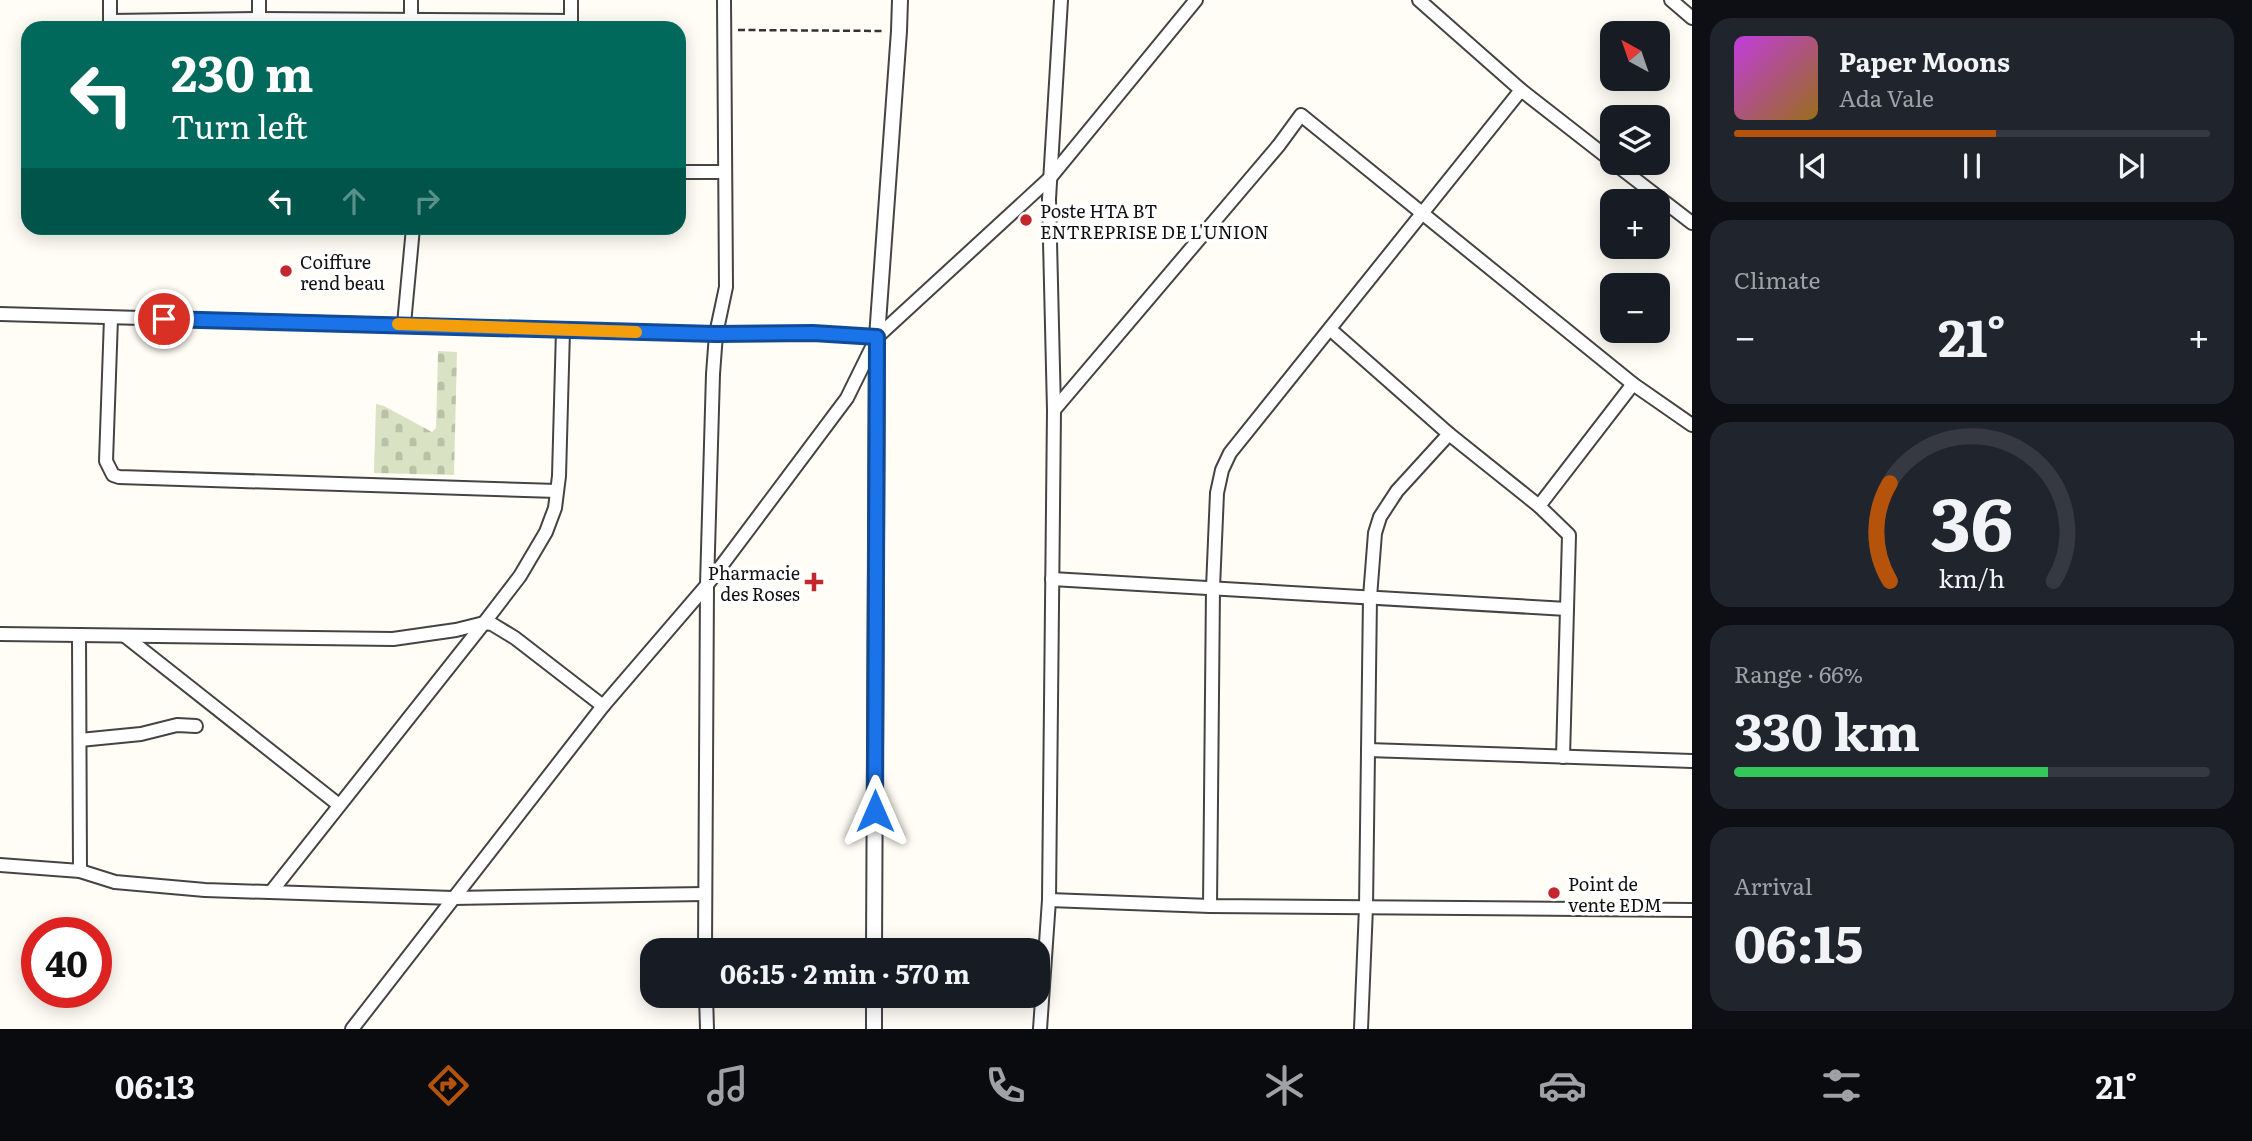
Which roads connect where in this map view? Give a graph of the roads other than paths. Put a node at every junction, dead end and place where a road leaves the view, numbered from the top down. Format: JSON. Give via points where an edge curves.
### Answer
{"nodes":[{"id":1,"x":110,"y":0,"type":"edge"},
{"id":2,"x":260,"y":0,"type":"edge"},
{"id":3,"x":411,"y":0,"type":"edge"},
{"id":4,"x":571,"y":0,"type":"edge"},
{"id":5,"x":724,"y":0,"type":"edge"},
{"id":6,"x":900,"y":0,"type":"edge"},
{"id":7,"x":1060,"y":0,"type":"edge"},
{"id":8,"x":1196,"y":0,"type":"edge"},
{"id":9,"x":1419,"y":0,"type":"edge"},
{"id":10,"x":1671,"y":0,"type":"edge"},
{"id":11,"x":1692,"y":18,"type":"edge"},
{"id":12,"x":259,"y":19,"type":"junction"},
{"id":13,"x":110,"y":21,"type":"edge"},
{"id":14,"x":209,"y":21,"type":"edge"},
{"id":15,"x":290,"y":21,"type":"edge"},
{"id":16,"x":411,"y":21,"type":"edge"},
{"id":17,"x":571,"y":21,"type":"edge"},
{"id":18,"x":1521,"y":90,"type":"junction"},
{"id":19,"x":1600,"y":152,"type":"edge"},
{"id":20,"x":686,"y":172,"type":"edge"},
{"id":21,"x":725,"y":172,"type":"junction"},
{"id":22,"x":1630,"y":175,"type":"edge"},
{"id":23,"x":1050,"y":178,"type":"junction"},
{"id":24,"x":1422,"y":214,"type":"junction"},
{"id":25,"x":1692,"y":223,"type":"edge"},
{"id":26,"x":412,"y":235,"type":"edge"},
{"id":27,"x":0,"y":314,"type":"edge"},
{"id":28,"x":111,"y":318,"type":"junction"},
{"id":29,"x":404,"y":324,"type":"junction"},
{"id":30,"x":563,"y":330,"type":"junction"},
{"id":31,"x":1331,"y":330,"type":"junction"},
{"id":32,"x":716,"y":334,"type":"junction"},
{"id":33,"x":877,"y":337,"type":"junction"},
{"id":34,"x":1633,"y":384,"type":"junction"},
{"id":35,"x":1054,"y":410,"type":"junction"},
{"id":36,"x":1692,"y":425,"type":"edge"},
{"id":37,"x":1449,"y":434,"type":"junction"},
{"id":38,"x":557,"y":491,"type":"junction"},
{"id":39,"x":1539,"y":506,"type":"junction"},
{"id":40,"x":1052,"y":579,"type":"junction"},
{"id":41,"x":707,"y":585,"type":"junction"},
{"id":42,"x":1213,"y":588,"type":"junction"},
{"id":43,"x":1370,"y":597,"type":"junction"},
{"id":44,"x":1567,"y":610,"type":"junction"},
{"id":45,"x":484,"y":624,"type":"junction"},
{"id":46,"x":0,"y":634,"type":"edge"},
{"id":47,"x":79,"y":635,"type":"junction"},
{"id":48,"x":125,"y":635,"type":"junction"},
{"id":49,"x":603,"y":706,"type":"junction"},
{"id":50,"x":196,"y":726,"type":"dead end"},
{"id":51,"x":80,"y":740,"type":"junction"},
{"id":52,"x":1368,"y":750,"type":"junction"},
{"id":53,"x":1563,"y":757,"type":"junction"},
{"id":54,"x":1692,"y":761,"type":"edge"},
{"id":55,"x":339,"y":805,"type":"junction"},
{"id":56,"x":0,"y":865,"type":"edge"},
{"id":57,"x":80,"y":871,"type":"junction"},
{"id":58,"x":271,"y":892,"type":"junction"},
{"id":59,"x":704,"y":894,"type":"junction"},
{"id":60,"x":453,"y":898,"type":"junction"},
{"id":61,"x":1049,"y":900,"type":"junction"},
{"id":62,"x":1210,"y":906,"type":"junction"},
{"id":63,"x":1366,"y":907,"type":"junction"},
{"id":64,"x":1692,"y":910,"type":"edge"},
{"id":65,"x":705,"y":938,"type":"edge"},
{"id":66,"x":874,"y":938,"type":"edge"},
{"id":67,"x":706,"y":1008,"type":"edge"},
{"id":68,"x":874,"y":1008,"type":"edge"},
{"id":69,"x":352,"y":1029,"type":"edge"},
{"id":70,"x":707,"y":1029,"type":"edge"},
{"id":71,"x":874,"y":1029,"type":"edge"},
{"id":72,"x":1041,"y":1029,"type":"edge"},
{"id":73,"x":1361,"y":1029,"type":"edge"}],
"edges":[{"from":1,"to":13,"type":"street"},
{"from":2,"to":12,"type":"street"},
{"from":3,"to":16,"type":"street"},
{"from":4,"to":17,"type":"street"},
{"from":5,"to":21,"type":"street"},
{"from":6,"to":33,"type":"street"},
{"from":7,"to":23,"type":"street"},
{"from":8,"to":23,"type":"street"},
{"from":9,"to":18,"type":"street"},
{"from":10,"to":11,"type":"street"},
{"from":12,"to":14,"type":"street"},
{"from":12,"to":15,"type":"street"},
{"from":18,"to":19,"type":"street"},
{"from":18,"to":24,"type":"street"},
{"from":20,"to":21,"type":"street"},
{"from":21,"to":32,"type":"street","via":[[726,288]]},
{"from":22,"to":25,"type":"street"},
{"from":23,"to":33,"type":"street"},
{"from":23,"to":35,"type":"street"},
{"from":24,"to":31,"type":"street"},
{"from":24,"to":34,"type":"street"},
{"from":24,"to":35,"type":"street","via":[[1301,115]]},
{"from":26,"to":29,"type":"street"},
{"from":27,"to":28,"type":"street"},
{"from":28,"to":29,"type":"street"},
{"from":28,"to":38,"type":"street","via":[[106,461],[119,478]]},
{"from":29,"to":30,"type":"street"},
{"from":30,"to":32,"type":"street"},
{"from":30,"to":38,"type":"street"},
{"from":31,"to":37,"type":"street"},
{"from":31,"to":42,"type":"street","via":[[1230,453],[1222,470]]},
{"from":32,"to":33,"type":"street"},
{"from":32,"to":41,"type":"street"},
{"from":33,"to":41,"type":"street","via":[[847,398]]},
{"from":33,"to":66,"type":"street"},
{"from":34,"to":36,"type":"street"},
{"from":34,"to":39,"type":"street"},
{"from":35,"to":40,"type":"street"},
{"from":37,"to":39,"type":"street"},
{"from":37,"to":43,"type":"street","via":[[1397,491],[1380,517]]},
{"from":38,"to":45,"type":"street","via":[[546,532]]},
{"from":39,"to":44,"type":"street","via":[[1569,536]]},
{"from":40,"to":42,"type":"street"},
{"from":40,"to":61,"type":"street"},
{"from":41,"to":49,"type":"street"},
{"from":41,"to":59,"type":"street"},
{"from":42,"to":43,"type":"street"},
{"from":42,"to":62,"type":"street"},
{"from":43,"to":44,"type":"street"},
{"from":43,"to":52,"type":"street"},
{"from":44,"to":53,"type":"street"},
{"from":45,"to":48,"type":"street","via":[[393,639]]},
{"from":45,"to":49,"type":"street","via":[[499,626]]},
{"from":45,"to":55,"type":"street"},
{"from":46,"to":47,"type":"street"},
{"from":47,"to":48,"type":"street"},
{"from":47,"to":51,"type":"street"},
{"from":48,"to":55,"type":"street"},
{"from":49,"to":60,"type":"street"},
{"from":50,"to":51,"type":"street"},
{"from":51,"to":57,"type":"street"},
{"from":52,"to":53,"type":"street"},
{"from":52,"to":63,"type":"street"},
{"from":53,"to":54,"type":"street"},
{"from":55,"to":58,"type":"street"},
{"from":56,"to":57,"type":"street"},
{"from":57,"to":58,"type":"street","via":[[115,882]]},
{"from":58,"to":60,"type":"street"},
{"from":59,"to":60,"type":"street"},
{"from":59,"to":65,"type":"street"},
{"from":60,"to":69,"type":"street"},
{"from":61,"to":62,"type":"street"},
{"from":61,"to":72,"type":"street"},
{"from":62,"to":63,"type":"street"},
{"from":63,"to":64,"type":"street"},
{"from":63,"to":73,"type":"street"},
{"from":67,"to":70,"type":"street"},
{"from":68,"to":71,"type":"street"}]}
